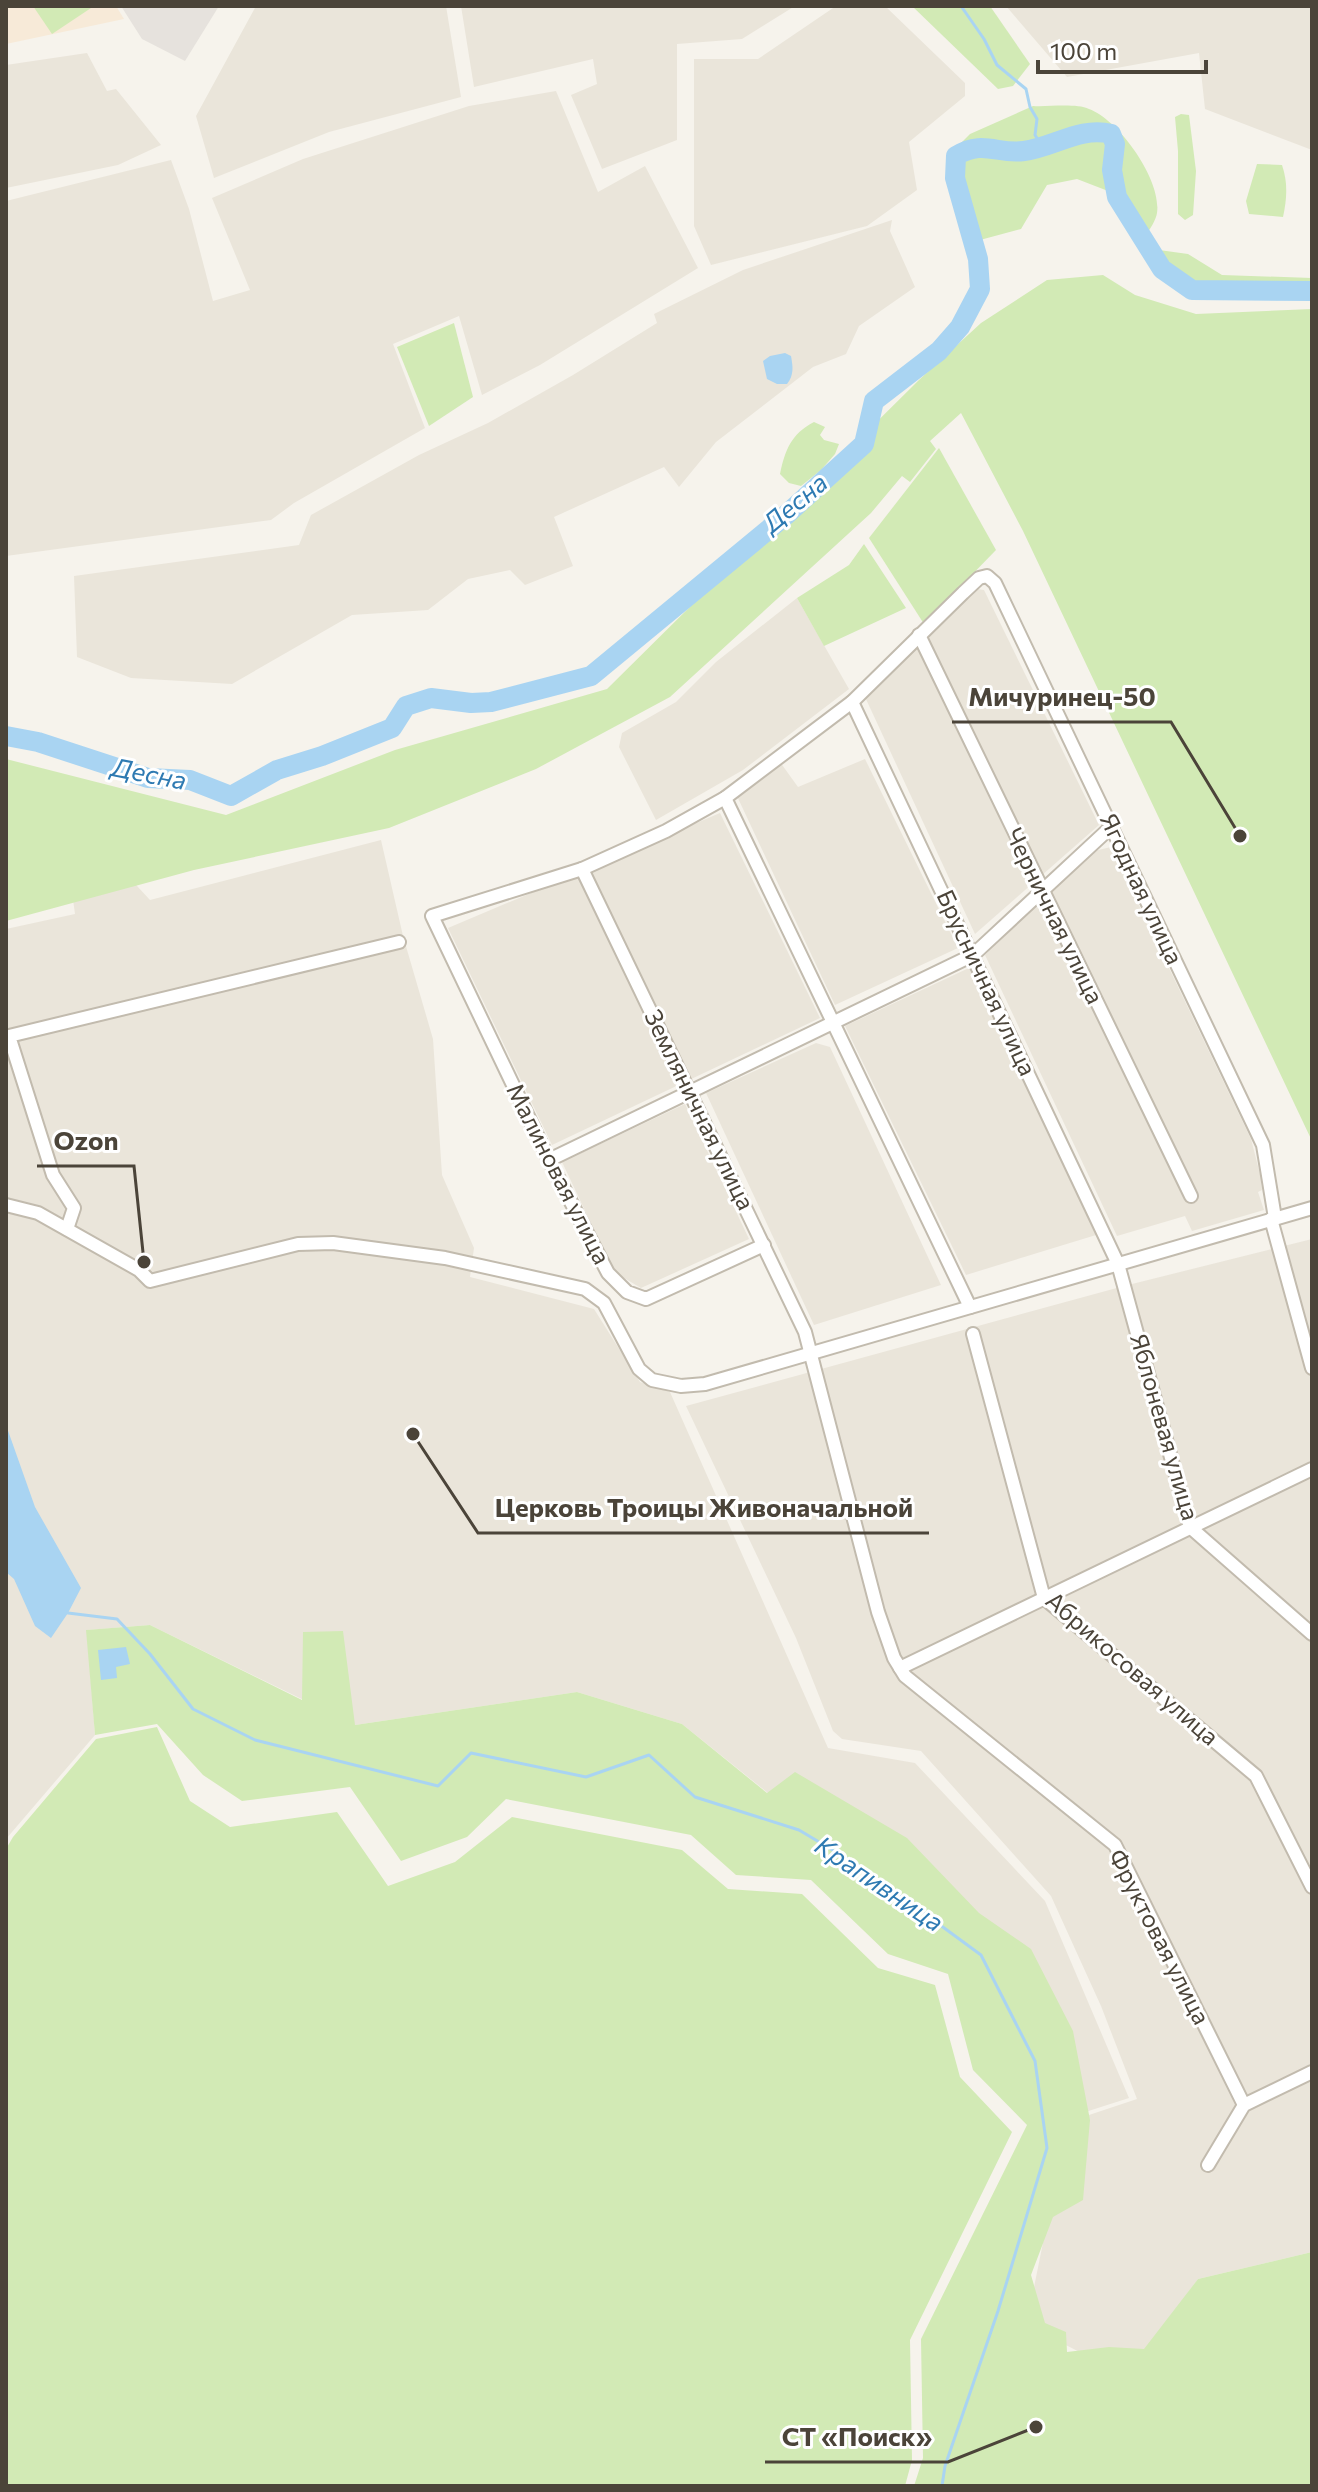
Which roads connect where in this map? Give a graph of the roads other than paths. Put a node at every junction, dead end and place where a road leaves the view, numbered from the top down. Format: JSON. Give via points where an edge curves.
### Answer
{"nodes":[{"id":1,"x":919,"y":635,"type":"junction"},
{"id":2,"x":852,"y":702,"type":"junction"},
{"id":3,"x":725,"y":798,"type":"junction"},
{"id":4,"x":1111,"y":827,"type":"junction"},
{"id":5,"x":582,"y":869,"type":"junction"},
{"id":6,"x":1042,"y":892,"type":"junction"},
{"id":7,"x":399,"y":942,"type":"dead end"},
{"id":8,"x":973,"y":955,"type":"junction"},
{"id":9,"x":833,"y":1023,"type":"junction"},
{"id":10,"x":690,"y":1092,"type":"junction"},
{"id":11,"x":549,"y":1160,"type":"junction"},
{"id":12,"x":1191,"y":1196,"type":"dead end"},
{"id":13,"x":6,"y":1205,"type":"edge"},
{"id":14,"x":1312,"y":1208,"type":"edge"},
{"id":15,"x":1273,"y":1219,"type":"junction"},
{"id":16,"x":67,"y":1229,"type":"junction"},
{"id":17,"x":764,"y":1245,"type":"junction"},
{"id":18,"x":1118,"y":1264,"type":"junction"},
{"id":19,"x":970,"y":1307,"type":"junction"},
{"id":20,"x":973,"y":1334,"type":"dead end"},
{"id":21,"x":811,"y":1353,"type":"junction"},
{"id":22,"x":1312,"y":1368,"type":"edge"},
{"id":23,"x":1312,"y":1469,"type":"edge"},
{"id":24,"x":1190,"y":1527,"type":"junction"},
{"id":25,"x":1044,"y":1598,"type":"junction"},
{"id":26,"x":1312,"y":1634,"type":"edge"},
{"id":27,"x":900,"y":1668,"type":"junction"},
{"id":28,"x":1312,"y":1887,"type":"edge"},
{"id":29,"x":1312,"y":2072,"type":"edge"},
{"id":30,"x":1244,"y":2105,"type":"junction"},
{"id":31,"x":1208,"y":2165,"type":"dead end"}],
"edges":[{"from":1,"to":2,"type":"street"},
{"from":1,"to":4,"type":"street","name":"Ягодная улица","via":[[979,578],[987,576],[995,583]]},
{"from":1,"to":6,"type":"street","name":"Черничная улица"},
{"from":2,"to":3,"type":"street"},
{"from":2,"to":8,"type":"street","name":"Брусничная улица"},
{"from":3,"to":5,"type":"street"},
{"from":3,"to":9,"type":"street"},
{"from":4,"to":6,"type":"street"},
{"from":4,"to":15,"type":"street","name":"Ягодная улица","via":[[1263,1145]]},
{"from":5,"to":10,"type":"street","name":"Земляничная улица"},
{"from":5,"to":11,"type":"street","name":"Малиновая улица","via":[[432,916]]},
{"from":6,"to":8,"type":"street"},
{"from":6,"to":12,"type":"street","name":"Черничная улица"},
{"from":7,"to":16,"type":"street","via":[[9,1036],[53,1175],[74,1208]]},
{"from":8,"to":9,"type":"street"},
{"from":8,"to":18,"type":"street","name":"Брусничная улица"},
{"from":9,"to":10,"type":"street"},
{"from":9,"to":19,"type":"street"},
{"from":10,"to":11,"type":"street"},
{"from":10,"to":17,"type":"street","name":"Земляничная улица"},
{"from":11,"to":17,"type":"street","name":"Малиновая улица","via":[[608,1273],[627,1292],[646,1299]]},
{"from":13,"to":16,"type":"street","via":[[38,1213]]},
{"from":14,"to":15,"type":"street"},
{"from":15,"to":18,"type":"street"},
{"from":15,"to":22,"type":"street","name":"Ягодная улица"},
{"from":16,"to":21,"type":"street","via":[[150,1281],[298,1244],[333,1243],[445,1258],[585,1289],[604,1303],[639,1369],[652,1380],[681,1386]]},
{"from":17,"to":21,"type":"street","name":"Земляничная улица"},
{"from":18,"to":19,"type":"street"},
{"from":18,"to":24,"type":"street","name":"Яблоневая улица"},
{"from":19,"to":21,"type":"street"},
{"from":20,"to":25,"type":"street","name":"Абрикосовая улица"},
{"from":21,"to":27,"type":"street","name":"Фруктовая улица","via":[[878,1612]]},
{"from":23,"to":24,"type":"street"},
{"from":24,"to":25,"type":"street"},
{"from":24,"to":26,"type":"street","name":"Яблоневая улица"},
{"from":25,"to":27,"type":"street"},
{"from":25,"to":28,"type":"street","name":"Абрикосовая улица","via":[[1261,1781]]},
{"from":27,"to":30,"type":"street","name":"Фруктовая улица","via":[[1115,1845]]},
{"from":29,"to":30,"type":"street"},
{"from":30,"to":31,"type":"street"}]}
